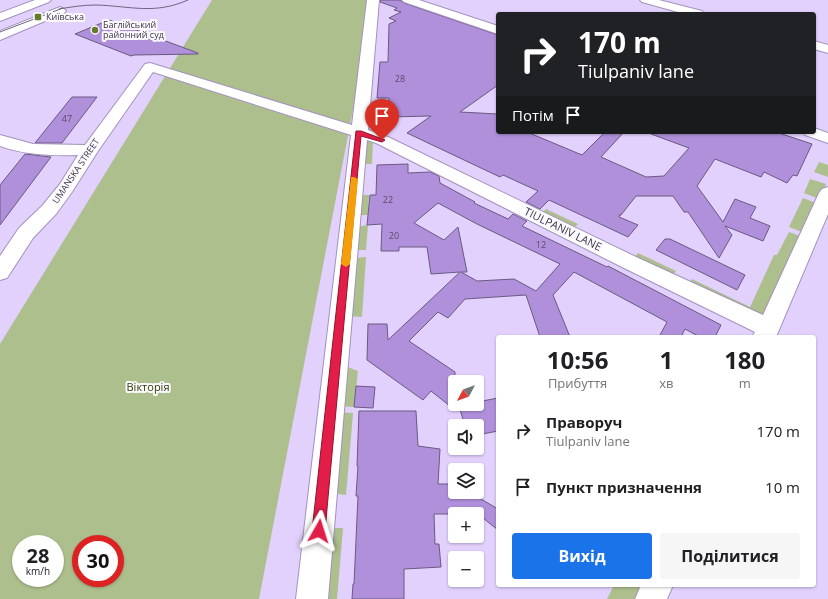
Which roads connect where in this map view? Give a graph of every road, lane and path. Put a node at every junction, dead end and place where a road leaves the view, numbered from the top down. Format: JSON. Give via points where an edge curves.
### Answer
{"nodes":[{"id":1,"x":45,"y":0,"type":"edge"},
{"id":2,"x":373,"y":0,"type":"edge"},
{"id":3,"x":408,"y":0,"type":"edge"},
{"id":4,"x":646,"y":0,"type":"edge"},
{"id":5,"x":60,"y":11,"type":"dead end"},
{"id":6,"x":691,"y":12,"type":"edge"},
{"id":7,"x":0,"y":16,"type":"edge"},
{"id":8,"x":496,"y":29,"type":"edge"},
{"id":9,"x":0,"y":36,"type":"edge"},
{"id":10,"x":816,"y":46,"type":"edge"},
{"id":11,"x":828,"y":49,"type":"edge"},
{"id":12,"x":150,"y":67,"type":"joint"},
{"id":13,"x":358,"y":133,"type":"junction"},
{"id":14,"x":816,"y":134,"type":"edge"},
{"id":15,"x":828,"y":138,"type":"edge"},
{"id":16,"x":0,"y":140,"type":"edge"},
{"id":17,"x":90,"y":150,"type":"junction"},
{"id":18,"x":828,"y":193,"type":"edge"},
{"id":19,"x":0,"y":272,"type":"edge"},
{"id":20,"x":766,"y":332,"type":"edge"},
{"id":21,"x":657,"y":587,"type":"edge"},
{"id":22,"x":312,"y":599,"type":"edge"},
{"id":23,"x":651,"y":599,"type":"edge"}],
"edges":[{"from":1,"to":7,"type":"street"},
{"from":2,"to":13,"type":"street"},
{"from":3,"to":8,"type":"street"},
{"from":4,"to":6,"type":"street"},
{"from":5,"to":9,"type":"street"},
{"from":10,"to":11,"type":"street"},
{"from":12,"to":13,"type":"street","name":"TIULPANIV LANE"},
{"from":12,"to":17,"type":"street","name":"UMANSKA STREET"},
{"from":13,"to":20,"type":"street","name":"TIULPANIV LANE","via":[[382,140]]},
{"from":13,"to":22,"type":"street"},
{"from":14,"to":15,"type":"street"},
{"from":16,"to":17,"type":"street","via":[[16,147]]},
{"from":17,"to":19,"type":"street","name":"UMANSKA STREET","via":[[66,188],[26,233]]},
{"from":18,"to":20,"type":"street"},
{"from":21,"to":23,"type":"street"}]}
